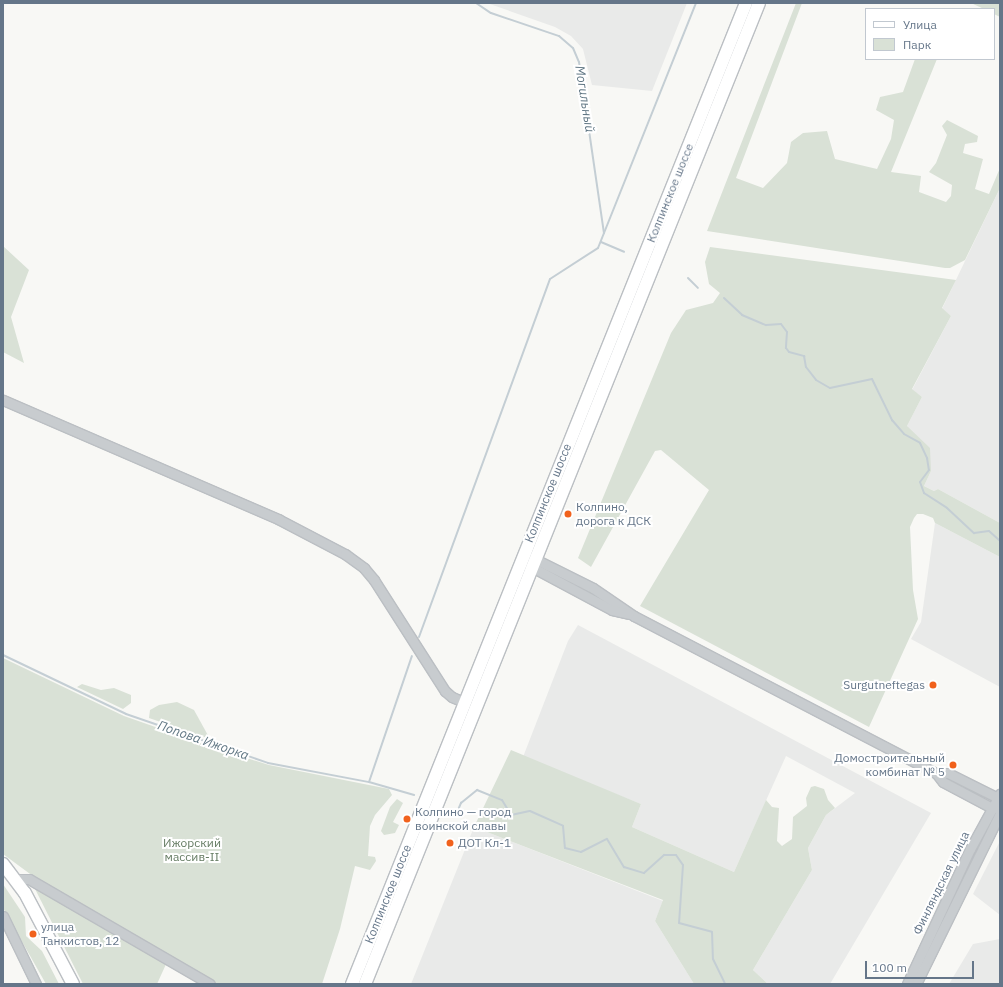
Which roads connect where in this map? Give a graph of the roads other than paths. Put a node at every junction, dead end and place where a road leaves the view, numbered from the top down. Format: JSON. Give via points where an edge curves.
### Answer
{"nodes":[{"id":1,"x":746,"y":3,"type":"edge"},
{"id":2,"x":758,"y":3,"type":"edge"},
{"id":3,"x":3,"y":400,"type":"edge"},
{"id":4,"x":522,"y":557,"type":"junction"},
{"id":5,"x":533,"y":563,"type":"junction"},
{"id":6,"x":464,"y":702,"type":"junction"},
{"id":7,"x":998,"y":802,"type":"edge"},
{"id":8,"x":1000,"y":813,"type":"edge"},
{"id":9,"x":3,"y":864,"type":"edge"},
{"id":10,"x":3,"y":874,"type":"edge"},
{"id":11,"x":17,"y":879,"type":"junction"},
{"id":12,"x":3,"y":916,"type":"edge"},
{"id":13,"x":36,"y":984,"type":"edge"},
{"id":14,"x":65,"y":984,"type":"edge"},
{"id":15,"x":73,"y":984,"type":"edge"},
{"id":16,"x":210,"y":984,"type":"edge"},
{"id":17,"x":352,"y":984,"type":"edge"},
{"id":18,"x":365,"y":984,"type":"edge"},
{"id":19,"x":907,"y":984,"type":"edge"},
{"id":20,"x":916,"y":984,"type":"edge"}],
"edges":[{"from":1,"to":4,"type":"main road","name":"Колпинское шоссе"},
{"from":2,"to":5,"type":"main road","name":"Колпинское шоссе"},
{"from":3,"to":6,"type":"street","via":[[278,519],[345,554],[364,568],[374,580],[445,691]]},
{"from":4,"to":5,"type":"street"},
{"from":4,"to":6,"type":"main road","name":"Колпинское шоссе"},
{"from":5,"to":7,"type":"street","via":[[598,591],[634,616],[936,773],[948,773]]},
{"from":5,"to":18,"type":"main road","name":"Колпинское шоссе"},
{"from":6,"to":17,"type":"main road","name":"Колпинское шоссе"},
{"from":7,"to":19,"type":"street","name":"Финляндская улица"},
{"from":8,"to":20,"type":"street","name":"Финляндская улица","via":[[944,921]]},
{"from":9,"to":11,"type":"main road"},
{"from":10,"to":14,"type":"main road","via":[[18,896]]},
{"from":11,"to":15,"type":"main road"},
{"from":11,"to":16,"type":"street","via":[[29,879]]},
{"from":12,"to":13,"type":"street"}]}
